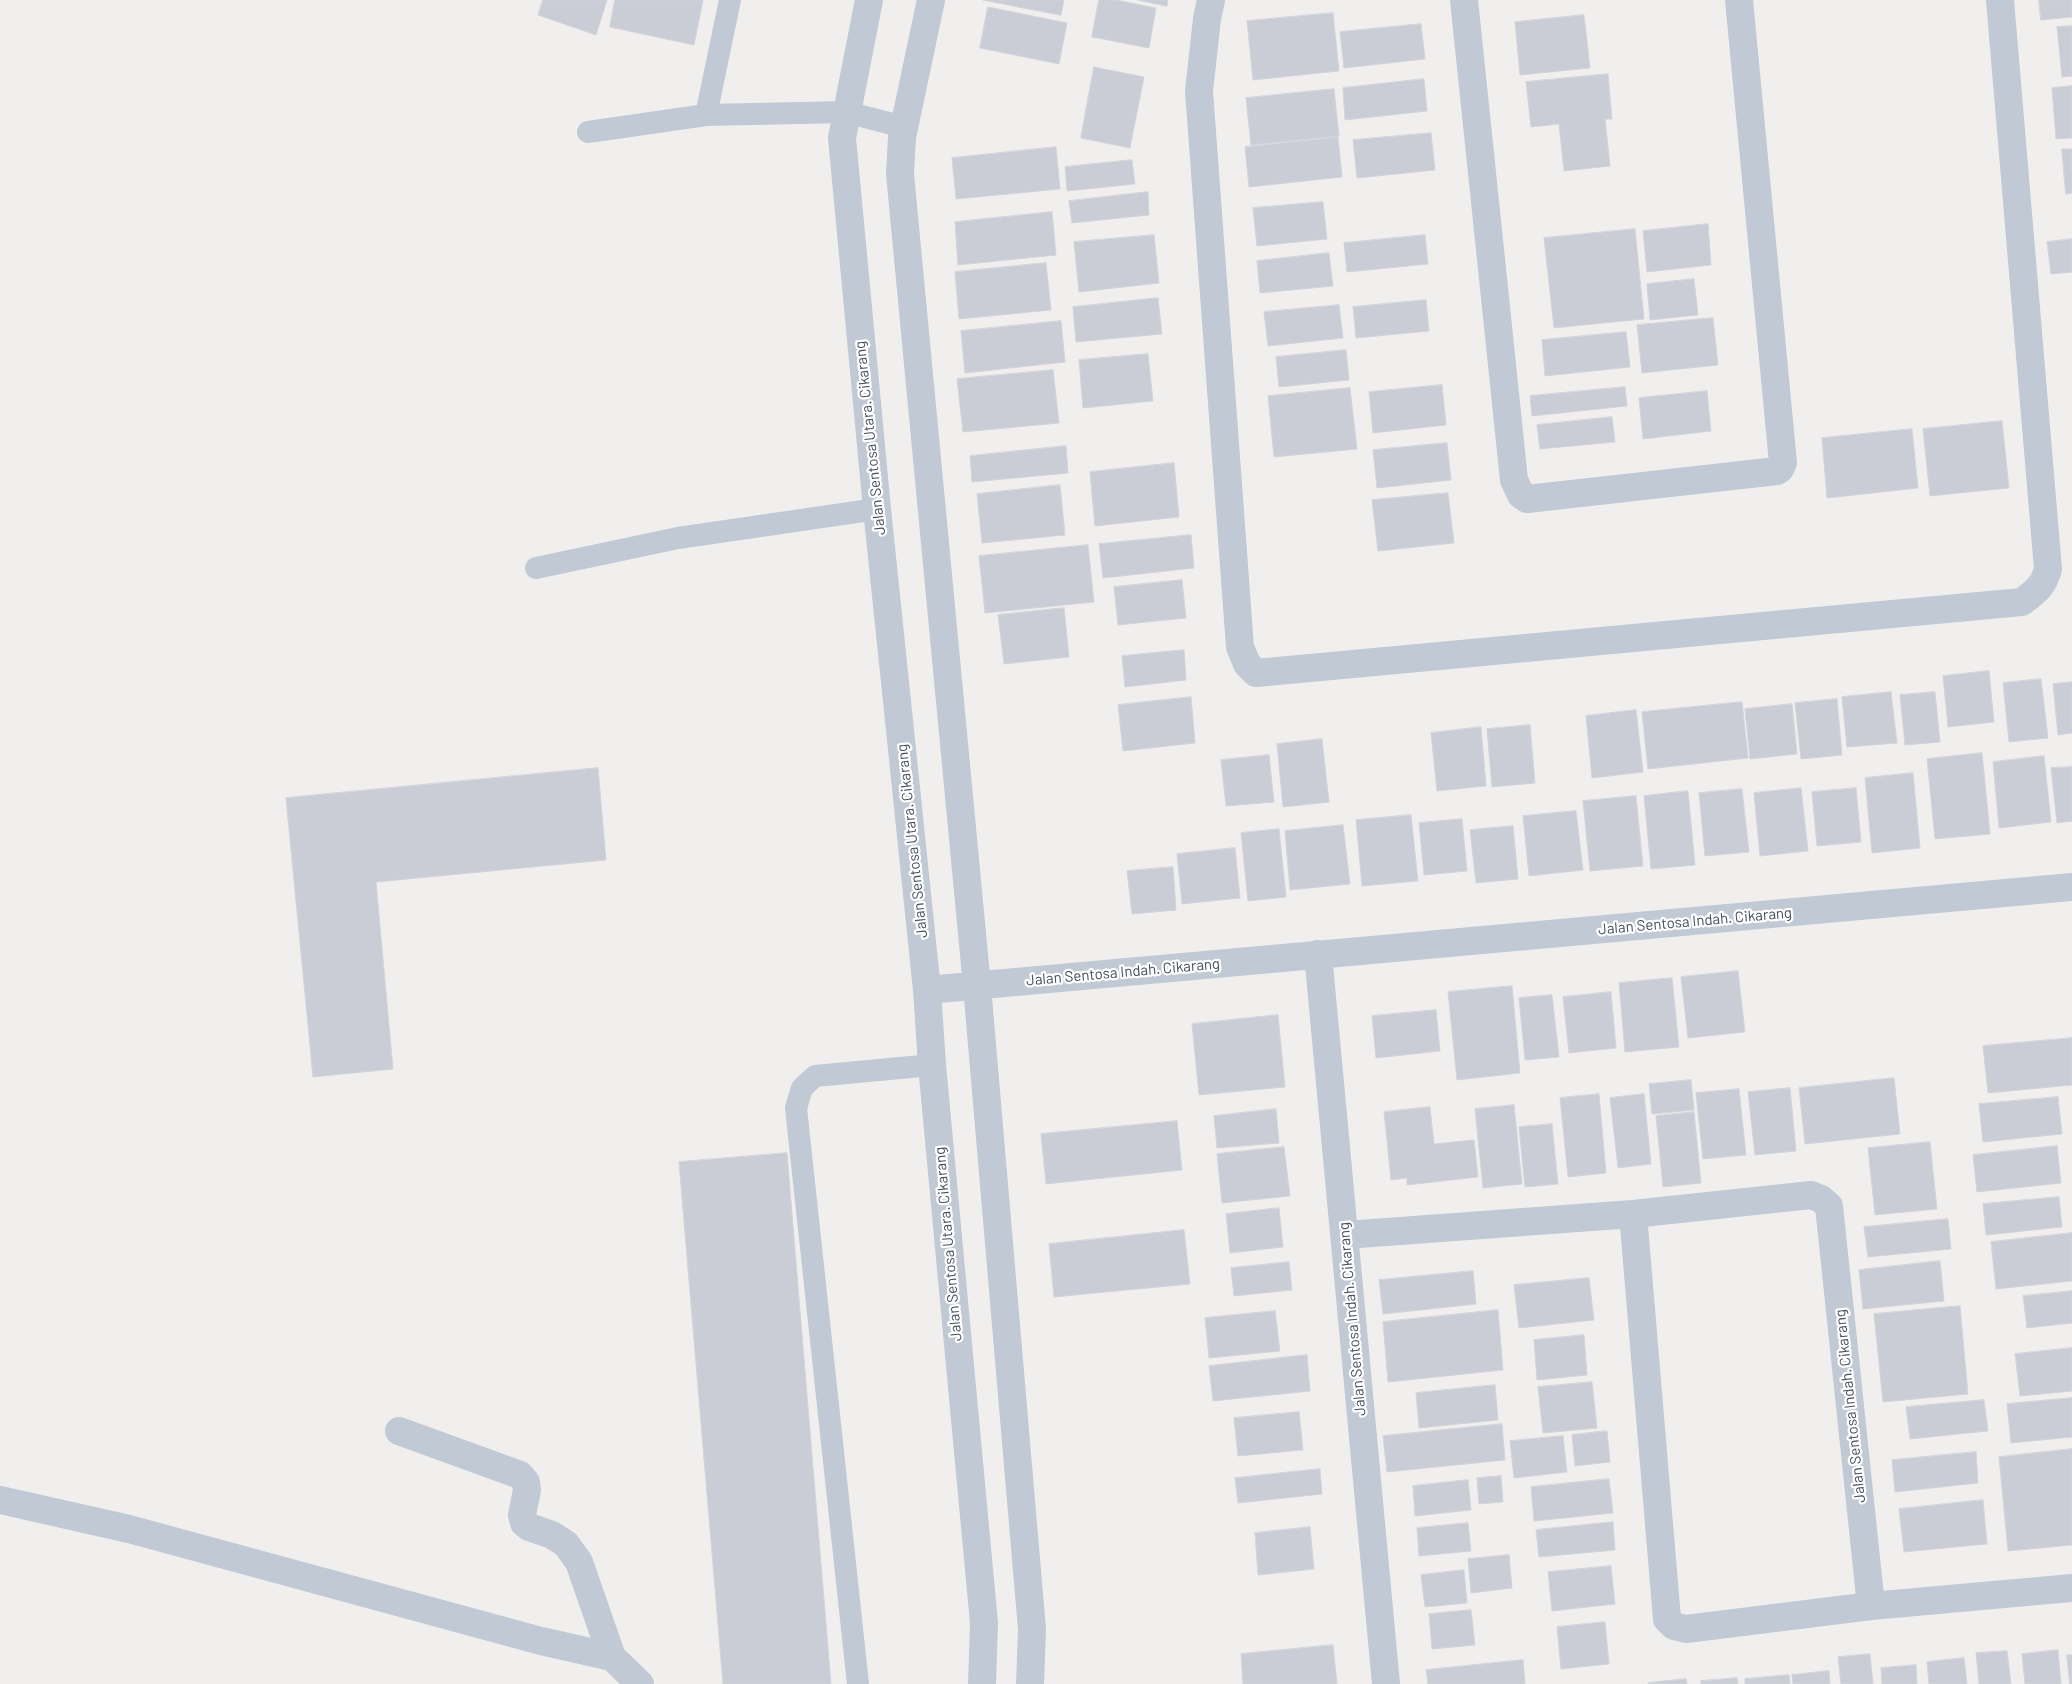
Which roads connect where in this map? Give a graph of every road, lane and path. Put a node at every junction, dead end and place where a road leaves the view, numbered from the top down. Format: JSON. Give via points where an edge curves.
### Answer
{"nodes":[{"id":1,"x":730,"y":0,"type":"edge"},
{"id":2,"x":869,"y":0,"type":"edge"},
{"id":3,"x":931,"y":0,"type":"edge"},
{"id":4,"x":1211,"y":0,"type":"edge"},
{"id":5,"x":1464,"y":0,"type":"edge"},
{"id":6,"x":1739,"y":0,"type":"edge"},
{"id":7,"x":2000,"y":0,"type":"edge"},
{"id":8,"x":846,"y":112,"type":"junction"},
{"id":9,"x":706,"y":116,"type":"junction"},
{"id":10,"x":904,"y":127,"type":"junction"},
{"id":11,"x":588,"y":132,"type":"dead end"},
{"id":12,"x":877,"y":510,"type":"junction"},
{"id":13,"x":536,"y":568,"type":"dead end"},
{"id":14,"x":2072,"y":888,"type":"edge"},
{"id":15,"x":1318,"y":954,"type":"junction"},
{"id":16,"x":977,"y":986,"type":"junction"},
{"id":17,"x":927,"y":990,"type":"junction"},
{"id":18,"x":932,"y":1065,"type":"junction"},
{"id":19,"x":1633,"y":1214,"type":"junction"},
{"id":20,"x":1345,"y":1235,"type":"junction"},
{"id":21,"x":399,"y":1431,"type":"dead end"},
{"id":22,"x":0,"y":1500,"type":"edge"},
{"id":23,"x":2072,"y":1588,"type":"edge"},
{"id":24,"x":1871,"y":1606,"type":"junction"},
{"id":25,"x":612,"y":1657,"type":"junction"},
{"id":26,"x":640,"y":1684,"type":"edge"},
{"id":27,"x":858,"y":1684,"type":"edge"},
{"id":28,"x":982,"y":1684,"type":"edge"},
{"id":29,"x":1030,"y":1684,"type":"edge"},
{"id":30,"x":1386,"y":1684,"type":"edge"}],
"edges":[{"from":1,"to":9,"type":"lane"},
{"from":2,"to":8,"type":"street","name":"Jalan Sentosa Utara. Cikarang"},
{"from":3,"to":10,"type":"street"},
{"from":4,"to":7,"type":"street","via":[[1200,101],[1240,647],[1246,664],[1256,673],[2022,602],[2037,591],[2048,569]]},
{"from":5,"to":6,"type":"street","via":[[1514,480],[1527,499],[1777,471],[1783,463]]},
{"from":8,"to":9,"type":"lane"},
{"from":8,"to":10,"type":"lane"},
{"from":8,"to":12,"type":"street","name":"Jalan Sentosa Utara. Cikarang","via":[[842,138]]},
{"from":9,"to":11,"type":"lane"},
{"from":10,"to":16,"type":"street","via":[[900,174]]},
{"from":12,"to":13,"type":"lane","via":[[678,538]]},
{"from":12,"to":17,"type":"street","name":"Jalan Sentosa Utara. Cikarang"},
{"from":14,"to":15,"type":"street","name":"Jalan Sentosa Indah. Cikarang"},
{"from":15,"to":16,"type":"street","name":"Jalan Sentosa Indah. Cikarang"},
{"from":15,"to":20,"type":"street","name":"Jalan Sentosa Indah. Cikarang"},
{"from":16,"to":17,"type":"street","name":"Jalan Sentosa Indah. Cikarang"},
{"from":16,"to":29,"type":"street","via":[[1032,1629]]},
{"from":17,"to":18,"type":"street","name":"Jalan Sentosa Utara. Cikarang"},
{"from":18,"to":27,"type":"lane","via":[[816,1076],[802,1088],[796,1108]]},
{"from":18,"to":28,"type":"street","name":"Jalan Sentosa Utara. Cikarang","via":[[984,1623]]},
{"from":19,"to":20,"type":"street"},
{"from":19,"to":24,"type":"street","name":"Jalan Sentosa Indah. Cikarang","via":[[1810,1195],[1829,1206]]},
{"from":19,"to":24,"type":"street","via":[[1667,1619],[1674,1626],[1686,1630]]},
{"from":20,"to":30,"type":"street","name":"Jalan Sentosa Indah. Cikarang"},
{"from":21,"to":25,"type":"street","via":[[520,1475],[527,1490],[522,1515],[524,1522],[566,1544],[579,1562]]},
{"from":22,"to":25,"type":"street","via":[[129,1529],[522,1636]]},
{"from":23,"to":24,"type":"street"},
{"from":25,"to":26,"type":"street"}]}
